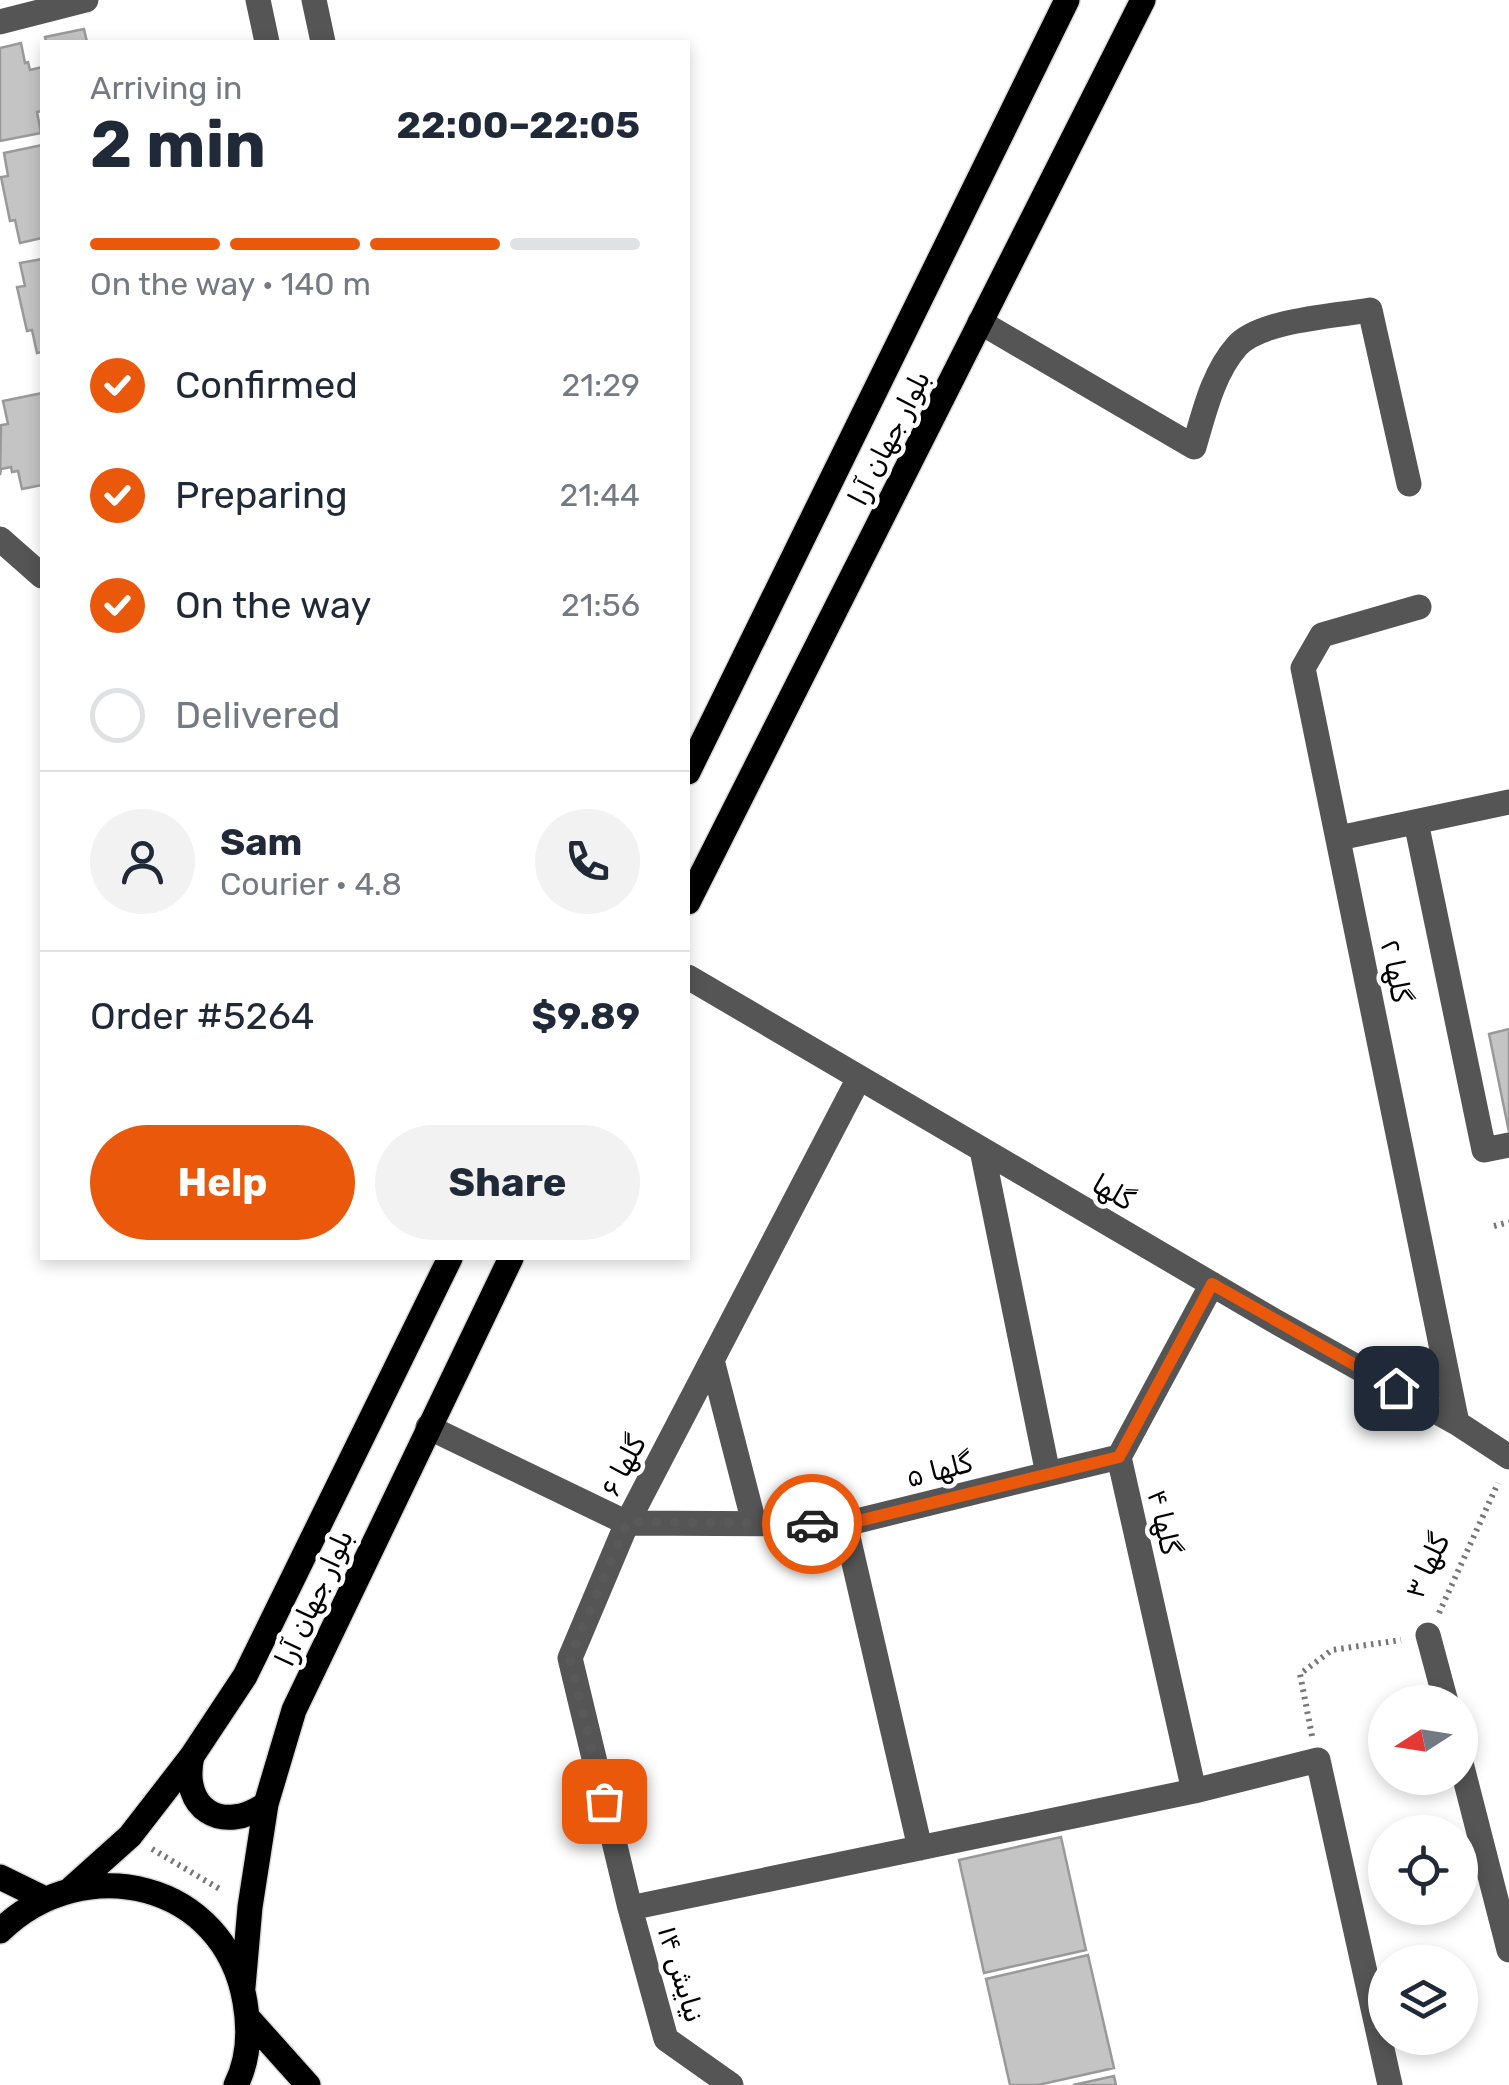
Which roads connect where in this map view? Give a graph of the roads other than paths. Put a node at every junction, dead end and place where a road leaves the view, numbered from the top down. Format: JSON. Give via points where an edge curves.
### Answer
{"nodes":[{"id":1,"x":86,"y":0,"type":"edge"},
{"id":2,"x":258,"y":0,"type":"edge"},
{"id":3,"x":314,"y":0,"type":"edge"},
{"id":4,"x":1067,"y":0,"type":"edge"},
{"id":5,"x":1143,"y":0,"type":"edge"},
{"id":6,"x":0,"y":22,"type":"edge"},
{"id":7,"x":267,"y":40,"type":"edge"},
{"id":8,"x":323,"y":40,"type":"edge"},
{"id":9,"x":980,"y":322,"type":"junction"},
{"id":10,"x":1409,"y":484,"type":"dead end"},
{"id":11,"x":0,"y":539,"type":"edge"},
{"id":12,"x":40,"y":574,"type":"edge"},
{"id":13,"x":1419,"y":607,"type":"dead end"},
{"id":14,"x":690,"y":768,"type":"edge"},
{"id":15,"x":1509,"y":802,"type":"edge"},
{"id":16,"x":1416,"y":822,"type":"junction"},
{"id":17,"x":1339,"y":838,"type":"junction"},
{"id":18,"x":690,"y":898,"type":"edge"},
{"id":19,"x":690,"y":978,"type":"edge"},
{"id":20,"x":859,"y":1078,"type":"junction"},
{"id":21,"x":1509,"y":1144,"type":"edge"},
{"id":22,"x":982,"y":1150,"type":"junction"},
{"id":23,"x":449,"y":1260,"type":"edge"},
{"id":24,"x":511,"y":1260,"type":"edge"},
{"id":25,"x":1212,"y":1284,"type":"junction"},
{"id":26,"x":712,"y":1360,"type":"junction"},
{"id":27,"x":1457,"y":1423,"type":"junction"},
{"id":28,"x":428,"y":1427,"type":"junction"},
{"id":29,"x":1119,"y":1457,"type":"junction"},
{"id":30,"x":1505,"y":1467,"type":"edge"},
{"id":31,"x":1048,"y":1474,"type":"junction"},
{"id":32,"x":627,"y":1522,"type":"junction"},
{"id":33,"x":754,"y":1523,"type":"junction"},
{"id":34,"x":846,"y":1524,"type":"junction"},
{"id":35,"x":1428,"y":1635,"type":"road end"},
{"id":36,"x":1441,"y":1685,"type":"edge"},
{"id":37,"x":192,"y":1756,"type":"junction"},
{"id":38,"x":1194,"y":1790,"type":"junction"},
{"id":39,"x":1469,"y":1795,"type":"edge"},
{"id":40,"x":266,"y":1804,"type":"junction"},
{"id":41,"x":920,"y":1848,"type":"junction"},
{"id":42,"x":0,"y":1877,"type":"edge"},
{"id":43,"x":72,"y":1888,"type":"junction"},
{"id":44,"x":42,"y":1898,"type":"junction"},
{"id":45,"x":630,"y":1908,"type":"junction"},
{"id":46,"x":0,"y":1931,"type":"edge"},
{"id":47,"x":1509,"y":1950,"type":"edge"},
{"id":48,"x":243,"y":1987,"type":"junction"},
{"id":49,"x":248,"y":2018,"type":"junction"},
{"id":50,"x":236,"y":2085,"type":"edge"},
{"id":51,"x":308,"y":2085,"type":"edge"},
{"id":52,"x":731,"y":2085,"type":"edge"},
{"id":53,"x":1390,"y":2085,"type":"edge"}],
"edges":[{"from":1,"to":6,"type":"street"},
{"from":2,"to":7,"type":"street"},
{"from":3,"to":8,"type":"street"},
{"from":4,"to":14,"type":"main road","name":"بلوار جهان آرا"},
{"from":5,"to":9,"type":"main road","name":"بلوار جهان آرا"},
{"from":9,"to":10,"type":"street","via":[[1194,447],[1211,390],[1238,345],[1266,328],[1370,310]]},
{"from":9,"to":18,"type":"main road","name":"بلوار جهان آرا"},
{"from":11,"to":12,"type":"street"},
{"from":13,"to":17,"type":"street","name":"گلها ۲","via":[[1322,635],[1302,668]]},
{"from":15,"to":16,"type":"street"},
{"from":16,"to":17,"type":"street"},
{"from":16,"to":21,"type":"street","via":[[1484,1150]]},
{"from":17,"to":27,"type":"street","name":"گلها ۲"},
{"from":19,"to":20,"type":"street","name":"گلها"},
{"from":20,"to":22,"type":"street","name":"گلها"},
{"from":20,"to":26,"type":"street","name":"گلها ۶"},
{"from":22,"to":25,"type":"street","name":"گلها"},
{"from":22,"to":31,"type":"street"},
{"from":23,"to":37,"type":"main road","name":"بلوار جهان آرا","via":[[245,1676]]},
{"from":24,"to":28,"type":"main road","name":"بلوار جهان آرا"},
{"from":25,"to":27,"type":"street","name":"گلها"},
{"from":25,"to":29,"type":"street"},
{"from":26,"to":32,"type":"street","name":"گلها ۶"},
{"from":26,"to":33,"type":"street"},
{"from":27,"to":30,"type":"street","name":"گلها"},
{"from":28,"to":32,"type":"street"},
{"from":28,"to":40,"type":"main road","name":"بلوار جهان آرا","via":[[294,1710]]},
{"from":29,"to":31,"type":"street","name":"گلها ۵"},
{"from":29,"to":38,"type":"street","name":"گلها ۴"},
{"from":31,"to":34,"type":"street","name":"گلها ۵"},
{"from":32,"to":33,"type":"street","name":"گلها ۵"},
{"from":32,"to":45,"type":"street","name":"گلها ۶","via":[[570,1658]]},
{"from":33,"to":34,"type":"street","name":"گلها ۵"},
{"from":34,"to":41,"type":"street"},
{"from":35,"to":36,"type":"street","name":"گلها ۳"},
{"from":37,"to":40,"type":"main road","via":[[188,1777],[208,1812],[228,1819]]},
{"from":37,"to":43,"type":"main road","name":"بلوار جهان آرا","via":[[130,1836]]},
{"from":38,"to":41,"type":"street"},
{"from":38,"to":53,"type":"street","via":[[1318,1760]]},
{"from":39,"to":47,"type":"street"},
{"from":40,"to":48,"type":"main road","name":"بلوار جهان آرا"},
{"from":41,"to":45,"type":"street"},
{"from":42,"to":44,"type":"main road"},
{"from":43,"to":44,"type":"main road"},
{"from":43,"to":48,"type":"main road","via":[[103,1884],[163,1896],[212,1932]]},
{"from":44,"to":46,"type":"main road"},
{"from":45,"to":52,"type":"street","name":"نیایش ۱۴","via":[[666,2040]]},
{"from":48,"to":49,"type":"main road"},
{"from":49,"to":50,"type":"main road","via":[[248,2048]]},
{"from":49,"to":51,"type":"main road"}]}
